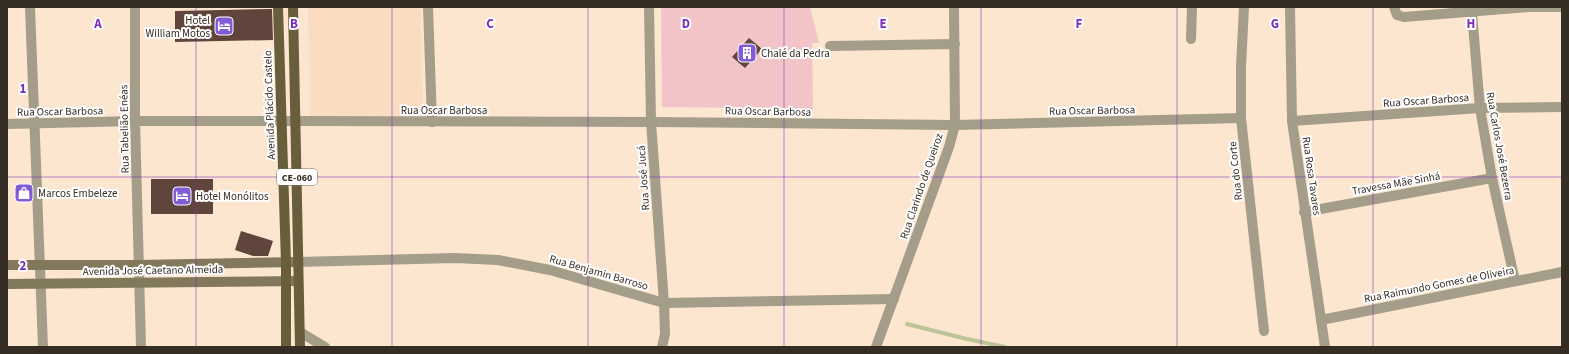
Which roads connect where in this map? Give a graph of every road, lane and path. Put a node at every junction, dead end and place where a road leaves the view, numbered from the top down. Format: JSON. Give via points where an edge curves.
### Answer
{"nodes":[{"id":1,"x":30,"y":7,"type":"edge"},
{"id":2,"x":135,"y":7,"type":"edge"},
{"id":3,"x":278,"y":7,"type":"edge"},
{"id":4,"x":293,"y":7,"type":"edge"},
{"id":5,"x":428,"y":7,"type":"edge"},
{"id":6,"x":649,"y":7,"type":"edge"},
{"id":7,"x":954,"y":7,"type":"edge"},
{"id":8,"x":1192,"y":7,"type":"edge"},
{"id":9,"x":1244,"y":7,"type":"edge"},
{"id":10,"x":1290,"y":7,"type":"edge"},
{"id":11,"x":1394,"y":7,"type":"edge"},
{"id":12,"x":1529,"y":7,"type":"edge"},
{"id":13,"x":1562,"y":7,"type":"edge"},
{"id":14,"x":1472,"y":13,"type":"junction"},
{"id":15,"x":1191,"y":39,"type":"dead end"},
{"id":16,"x":955,"y":44,"type":"junction"},
{"id":17,"x":830,"y":46,"type":"dead end"},
{"id":18,"x":1562,"y":107,"type":"edge"},
{"id":19,"x":1480,"y":108,"type":"junction"},
{"id":20,"x":1241,"y":118,"type":"junction"},
{"id":21,"x":135,"y":121,"type":"junction"},
{"id":22,"x":295,"y":121,"type":"junction"},
{"id":23,"x":1292,"y":121,"type":"junction"},
{"id":24,"x":282,"y":122,"type":"junction"},
{"id":25,"x":432,"y":122,"type":"junction"},
{"id":26,"x":651,"y":122,"type":"junction"},
{"id":27,"x":7,"y":124,"type":"edge"},
{"id":28,"x":34,"y":124,"type":"junction"},
{"id":29,"x":955,"y":125,"type":"junction"},
{"id":30,"x":1492,"y":178,"type":"junction"},
{"id":31,"x":1304,"y":212,"type":"junction"},
{"id":32,"x":298,"y":262,"type":"junction"},
{"id":33,"x":286,"y":263,"type":"junction"},
{"id":34,"x":7,"y":265,"type":"edge"},
{"id":35,"x":139,"y":265,"type":"junction"},
{"id":36,"x":39,"y":266,"type":"junction"},
{"id":37,"x":1562,"y":272,"type":"edge"},
{"id":38,"x":286,"y":281,"type":"junction"},
{"id":39,"x":298,"y":281,"type":"junction"},
{"id":40,"x":1514,"y":281,"type":"junction"},
{"id":41,"x":140,"y":282,"type":"junction"},
{"id":42,"x":40,"y":283,"type":"junction"},
{"id":43,"x":7,"y":284,"type":"edge"},
{"id":44,"x":894,"y":299,"type":"junction"},
{"id":45,"x":664,"y":302,"type":"junction"},
{"id":46,"x":1321,"y":320,"type":"junction"},
{"id":47,"x":1264,"y":331,"type":"dead end"},
{"id":48,"x":300,"y":332,"type":"junction"},
{"id":49,"x":664,"y":334,"type":"junction"},
{"id":50,"x":43,"y":347,"type":"edge"},
{"id":51,"x":141,"y":347,"type":"edge"},
{"id":52,"x":286,"y":347,"type":"edge"},
{"id":53,"x":300,"y":347,"type":"edge"},
{"id":54,"x":325,"y":347,"type":"edge"},
{"id":55,"x":656,"y":347,"type":"edge"},
{"id":56,"x":662,"y":347,"type":"edge"},
{"id":57,"x":876,"y":347,"type":"edge"},
{"id":58,"x":1325,"y":347,"type":"edge"}],
"edges":[{"from":1,"to":28,"type":"street"},
{"from":2,"to":21,"type":"street","name":"Rua Tabelião Enéas"},
{"from":3,"to":24,"type":"main road","name":"Avenida Plácido Castelo","number":"CE-060"},
{"from":4,"to":22,"type":"main road","number":"CE-060"},
{"from":5,"to":25,"type":"street"},
{"from":6,"to":26,"type":"street","name":"Rua José Jucá"},
{"from":7,"to":16,"type":"street","name":"Rua Clarindo de Queiroz"},
{"from":8,"to":15,"type":"street"},
{"from":9,"to":20,"type":"street","name":"Rua do Corte"},
{"from":10,"to":23,"type":"street","name":"Rua Rosa Tavares"},
{"from":11,"to":14,"type":"street","via":[[1397,15],[1404,17]]},
{"from":12,"to":13,"type":"street"},
{"from":12,"to":14,"type":"street"},
{"from":14,"to":19,"type":"street","name":"Rua Carlos José Bezerra"},
{"from":16,"to":17,"type":"street"},
{"from":16,"to":29,"type":"street","name":"Rua Clarindo de Queiroz"},
{"from":18,"to":19,"type":"street","name":"Rua Oscar Barbosa"},
{"from":19,"to":23,"type":"street","name":"Rua Oscar Barbosa"},
{"from":19,"to":30,"type":"street","name":"Rua Carlos José Bezerra"},
{"from":20,"to":29,"type":"street","name":"Rua Oscar Barbosa"},
{"from":20,"to":47,"type":"street","name":"Rua do Corte"},
{"from":21,"to":24,"type":"street","name":"Rua Oscar Barbosa"},
{"from":21,"to":28,"type":"street","name":"Rua Oscar Barbosa"},
{"from":21,"to":35,"type":"street","name":"Rua Tabelião Enéas"},
{"from":22,"to":24,"type":"street","name":"Rua Oscar Barbosa"},
{"from":22,"to":25,"type":"street","name":"Rua Oscar Barbosa"},
{"from":22,"to":32,"type":"main road","number":"CE-060"},
{"from":23,"to":31,"type":"street","name":"Rua Rosa Tavares"},
{"from":24,"to":33,"type":"main road","name":"Avenida Plácido Castelo","number":"CE-060"},
{"from":25,"to":26,"type":"street","name":"Rua Oscar Barbosa"},
{"from":26,"to":29,"type":"street","name":"Rua Oscar Barbosa"},
{"from":26,"to":45,"type":"street","name":"Rua José Jucá"},
{"from":27,"to":28,"type":"street","name":"Rua Oscar Barbosa"},
{"from":28,"to":36,"type":"street"},
{"from":29,"to":44,"type":"street","name":"Rua Clarindo de Queiroz"},
{"from":30,"to":31,"type":"street","name":"Travessa Mãe Sinhá"},
{"from":30,"to":40,"type":"street","name":"Rua Carlos José Bezerra"},
{"from":31,"to":46,"type":"street","name":"Rua Rosa Tavares"},
{"from":32,"to":33,"type":"main road","name":"Avenida José Caetano Almeida"},
{"from":32,"to":39,"type":"main road","number":"CE-060"},
{"from":32,"to":45,"type":"street","name":"Rua Benjamin Barroso","via":[[455,258],[498,260],[550,270]]},
{"from":33,"to":35,"type":"main road","name":"Avenida José Caetano Almeida"},
{"from":33,"to":38,"type":"main road","name":"Avenida Plácido Castelo","number":"CE-060"},
{"from":34,"to":36,"type":"main road","name":"Avenida José Caetano Almeida"},
{"from":35,"to":36,"type":"main road","name":"Avenida José Caetano Almeida"},
{"from":35,"to":41,"type":"street","name":"Rua Tabelião Enéas"},
{"from":36,"to":42,"type":"street"},
{"from":37,"to":40,"type":"street","name":"Rua Raimundo Gomes de Oliveira"},
{"from":38,"to":39,"type":"main road","name":"Avenida José Caetano Almeida"},
{"from":38,"to":41,"type":"main road","name":"Avenida José Caetano Almeida"},
{"from":38,"to":52,"type":"main road","name":"Avenida Plácido Castelo","number":"CE-060"},
{"from":39,"to":48,"type":"main road","number":"CE-060"},
{"from":40,"to":46,"type":"street","name":"Rua Raimundo Gomes de Oliveira"},
{"from":41,"to":42,"type":"main road","name":"Avenida José Caetano Almeida"},
{"from":41,"to":51,"type":"street","name":"Rua Tabelião Enéas"},
{"from":42,"to":43,"type":"main road","name":"Avenida José Caetano Almeida"},
{"from":42,"to":50,"type":"street"},
{"from":44,"to":45,"type":"street","name":"Rua Benjamin Barroso"},
{"from":44,"to":57,"type":"street","name":"Rua Clarindo de Queiroz"},
{"from":45,"to":49,"type":"street","name":"Rua José Jucá"},
{"from":46,"to":58,"type":"street","name":"Rua Rosa Tavares"},
{"from":48,"to":53,"type":"main road","number":"CE-060"},
{"from":48,"to":54,"type":"street"},
{"from":49,"to":55,"type":"street"},
{"from":49,"to":56,"type":"street","name":"Rua José Jucá"}]}
